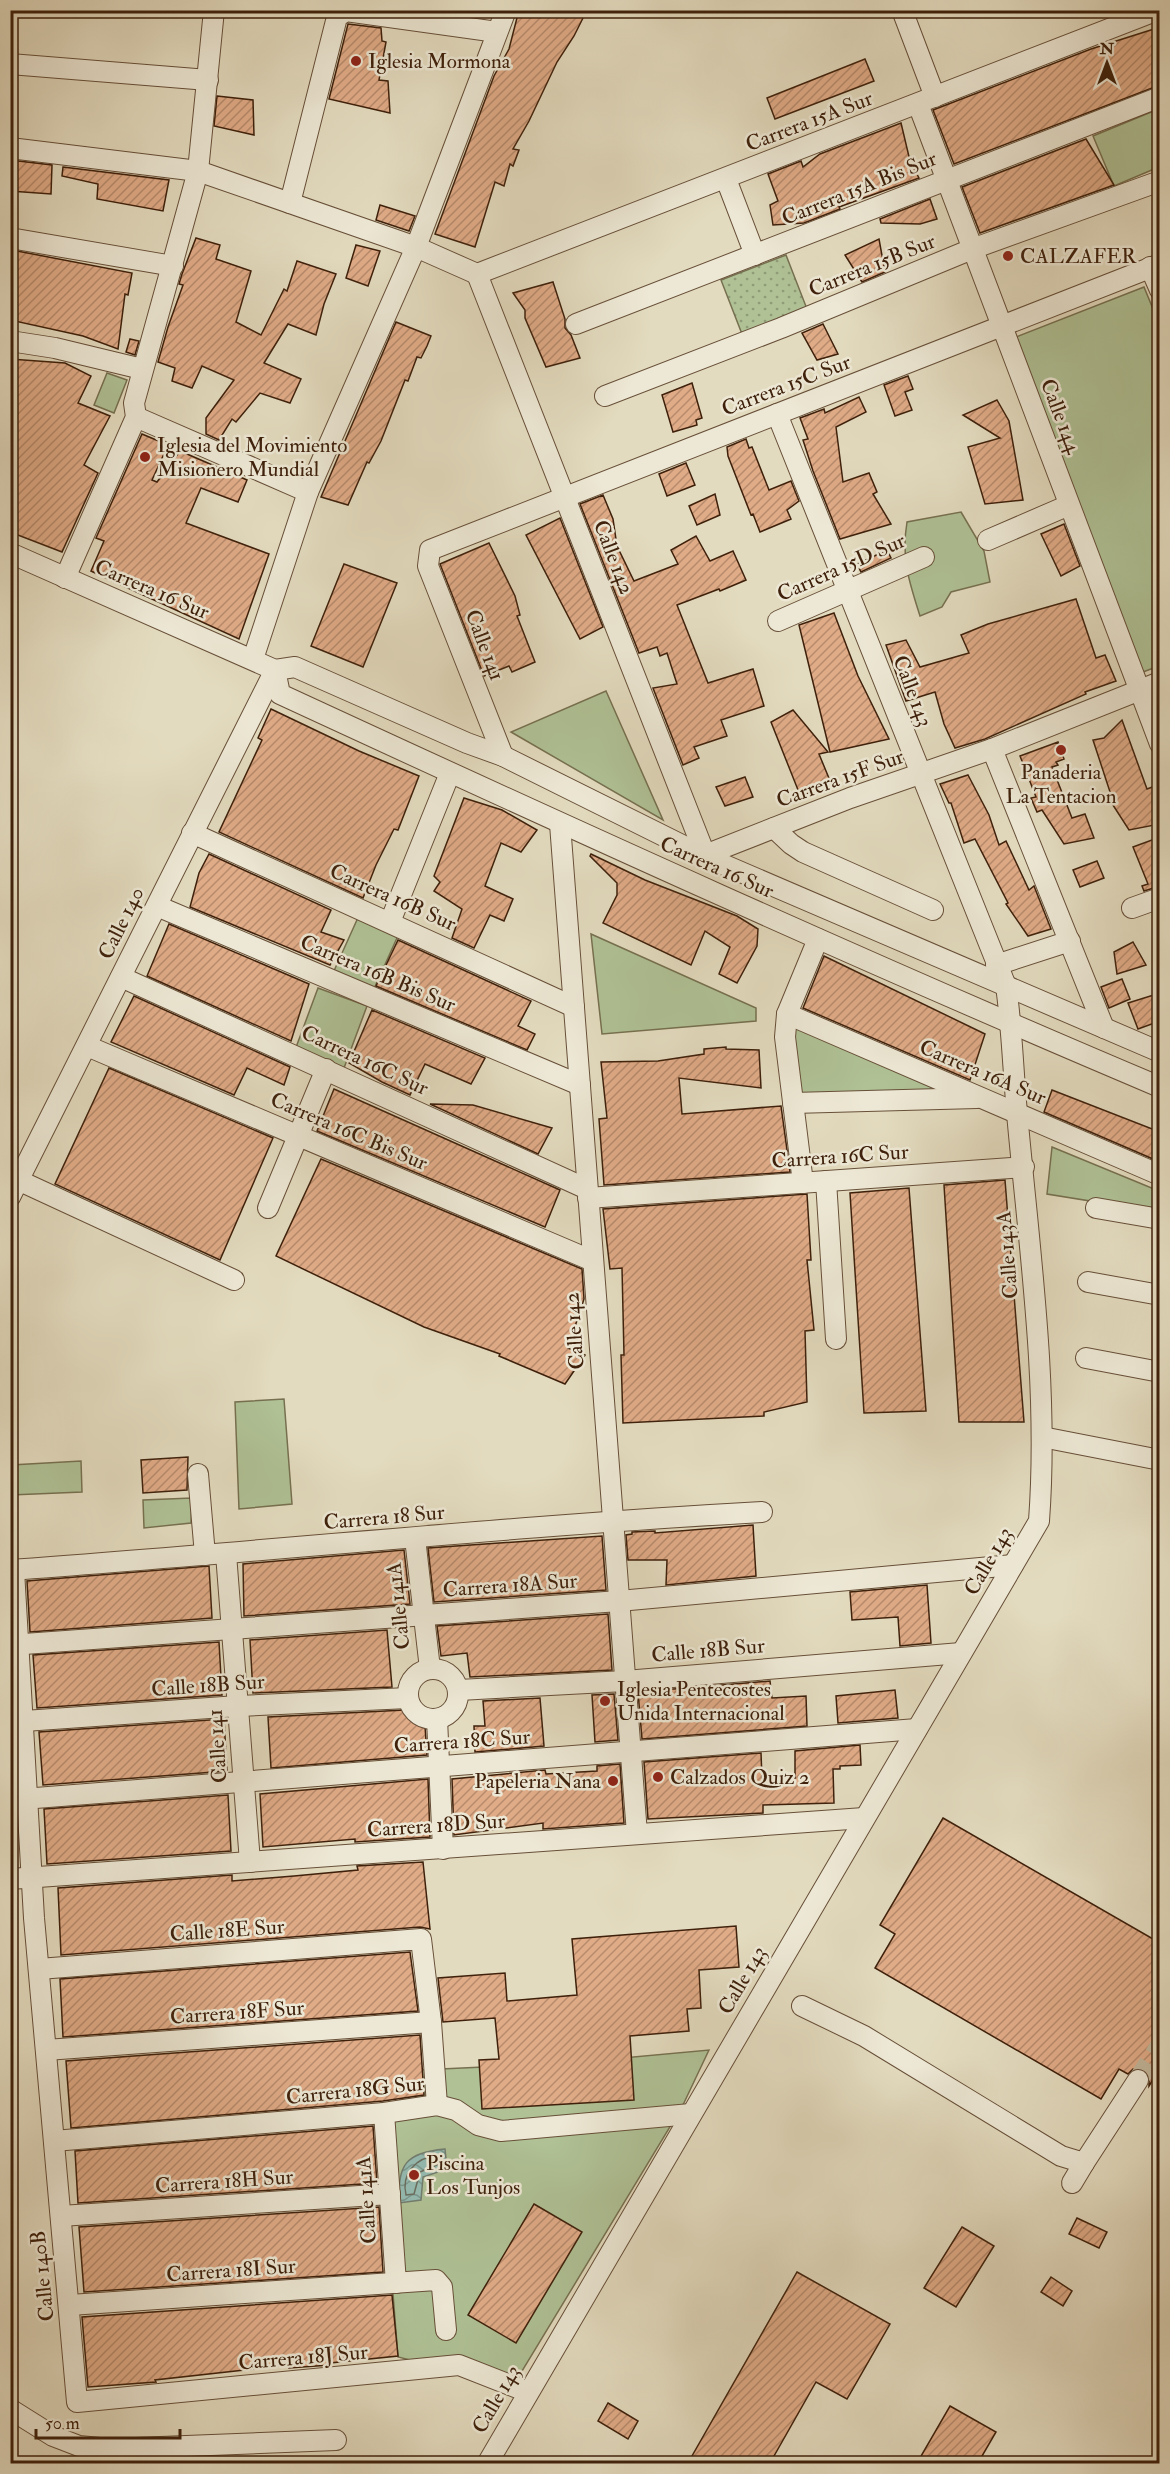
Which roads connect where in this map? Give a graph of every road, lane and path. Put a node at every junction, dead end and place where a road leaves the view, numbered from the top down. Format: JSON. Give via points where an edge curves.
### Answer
{"nodes":[{"id":1,"x":214,"y":10,"type":"edge"},
{"id":2,"x":506,"y":10,"type":"edge"},
{"id":3,"x":902,"y":10,"type":"edge"},
{"id":4,"x":1158,"y":10,"type":"edge"},
{"id":5,"x":497,"y":32,"type":"junction"},
{"id":6,"x":10,"y":64,"type":"edge"},
{"id":7,"x":208,"y":80,"type":"junction"},
{"id":8,"x":1160,"y":96,"type":"edge"},
{"id":9,"x":926,"y":101,"type":"junction"},
{"id":10,"x":10,"y":148,"type":"edge"},
{"id":11,"x":198,"y":171,"type":"junction"},
{"id":12,"x":726,"y":179,"type":"junction"},
{"id":13,"x":946,"y":179,"type":"junction"},
{"id":14,"x":1160,"y":181,"type":"edge"},
{"id":15,"x":290,"y":203,"type":"junction"},
{"id":16,"x":10,"y":238,"type":"edge"},
{"id":17,"x":416,"y":247,"type":"junction"},
{"id":18,"x":972,"y":249,"type":"junction"},
{"id":19,"x":755,"y":255,"type":"junction"},
{"id":20,"x":1155,"y":265,"type":"edge"},
{"id":21,"x":173,"y":266,"type":"junction"},
{"id":22,"x":477,"y":274,"type":"junction"},
{"id":23,"x":1160,"y":290,"type":"edge"},
{"id":24,"x":576,"y":324,"type":"dead end"},
{"id":25,"x":1001,"y":326,"type":"junction"},
{"id":26,"x":10,"y":341,"type":"edge"},
{"id":27,"x":142,"y":369,"type":"junction"},
{"id":28,"x":604,"y":396,"type":"dead end"},
{"id":29,"x":777,"y":414,"type":"junction"},
{"id":30,"x":136,"y":417,"type":"junction"},
{"id":31,"x":308,"y":492,"type":"junction"},
{"id":32,"x":565,"y":497,"type":"junction"},
{"id":33,"x":1069,"y":505,"type":"junction"},
{"id":34,"x":988,"y":540,"type":"dead end"},
{"id":35,"x":430,"y":550,"type":"joint"},
{"id":36,"x":10,"y":553,"type":"edge"},
{"id":37,"x":924,"y":557,"type":"dead end"},
{"id":38,"x":65,"y":578,"type":"junction"},
{"id":39,"x":848,"y":591,"type":"junction"},
{"id":40,"x":778,"y":621,"type":"dead end"},
{"id":41,"x":253,"y":659,"type":"junction"},
{"id":42,"x":275,"y":670,"type":"junction"},
{"id":43,"x":1160,"y":682,"type":"edge"},
{"id":44,"x":1139,"y":690,"type":"junction"},
{"id":45,"x":1160,"y":744,"type":"edge"},
{"id":46,"x":992,"y":749,"type":"junction"},
{"id":47,"x":502,"y":756,"type":"junction"},
{"id":48,"x":450,"y":773,"type":"junction"},
{"id":49,"x":920,"y":775,"type":"junction"},
{"id":50,"x":560,"y":824,"type":"junction"},
{"id":51,"x":774,"y":828,"type":"junction"},
{"id":52,"x":192,"y":833,"type":"junction"},
{"id":53,"x":705,"y":856,"type":"junction"},
{"id":54,"x":1160,"y":898,"type":"edge"},
{"id":55,"x":157,"y":906,"type":"junction"},
{"id":56,"x":1132,"y":908,"type":"dead end"},
{"id":57,"x":933,"y":910,"type":"dead end"},
{"id":58,"x":390,"y":922,"type":"junction"},
{"id":59,"x":818,"y":939,"type":"junction"},
{"id":60,"x":1070,"y":940,"type":"junction"},
{"id":61,"x":996,"y":965,"type":"junction"},
{"id":62,"x":121,"y":977,"type":"junction"},
{"id":63,"x":1006,"y":986,"type":"junction"},
{"id":64,"x":573,"y":1006,"type":"junction"},
{"id":65,"x":787,"y":1014,"type":"junction"},
{"id":66,"x":1012,"y":1025,"type":"junction"},
{"id":67,"x":1104,"y":1028,"type":"junction"},
{"id":68,"x":87,"y":1046,"type":"junction"},
{"id":69,"x":1160,"y":1052,"type":"edge"},
{"id":70,"x":326,"y":1069,"type":"junction"},
{"id":71,"x":580,"y":1085,"type":"junction"},
{"id":72,"x":1160,"y":1087,"type":"edge"},
{"id":73,"x":982,"y":1098,"type":"junction"},
{"id":74,"x":794,"y":1103,"type":"junction"},
{"id":75,"x":1017,"y":1113,"type":"junction"},
{"id":76,"x":299,"y":1135,"type":"junction"},
{"id":77,"x":1024,"y":1167,"type":"junction"},
{"id":78,"x":1160,"y":1175,"type":"edge"},
{"id":79,"x":826,"y":1181,"type":"junction"},
{"id":80,"x":803,"y":1183,"type":"junction"},
{"id":81,"x":15,"y":1189,"type":"edge"},
{"id":82,"x":588,"y":1193,"type":"junction"},
{"id":83,"x":268,"y":1208,"type":"dead end"},
{"id":84,"x":1096,"y":1208,"type":"dead end"},
{"id":85,"x":1160,"y":1219,"type":"edge"},
{"id":86,"x":593,"y":1261,"type":"junction"},
{"id":87,"x":234,"y":1280,"type":"dead end"},
{"id":88,"x":1088,"y":1282,"type":"dead end"},
{"id":89,"x":1160,"y":1295,"type":"edge"},
{"id":90,"x":836,"y":1339,"type":"dead end"},
{"id":91,"x":1086,"y":1358,"type":"dead end"},
{"id":92,"x":1160,"y":1372,"type":"edge"},
{"id":93,"x":1042,"y":1437,"type":"junction"},
{"id":94,"x":1160,"y":1460,"type":"edge"},
{"id":95,"x":198,"y":1474,"type":"dead end"},
{"id":96,"x":762,"y":1512,"type":"dead end"},
{"id":97,"x":612,"y":1521,"type":"junction"},
{"id":98,"x":1039,"y":1521,"type":"joint"},
{"id":99,"x":415,"y":1538,"type":"junction"},
{"id":100,"x":226,"y":1554,"type":"junction"},
{"id":101,"x":205,"y":1555,"type":"junction"},
{"id":102,"x":1013,"y":1565,"type":"junction"},
{"id":103,"x":12,"y":1570,"type":"edge"},
{"id":104,"x":619,"y":1601,"type":"junction"},
{"id":105,"x":424,"y":1615,"type":"junction"},
{"id":106,"x":232,"y":1629,"type":"junction"},
{"id":107,"x":14,"y":1645,"type":"edge"},
{"id":108,"x":961,"y":1653,"type":"junction"},
{"id":109,"x":430,"y":1669,"type":"junction"},
{"id":110,"x":625,"y":1681,"type":"junction"},
{"id":111,"x":459,"y":1690,"type":"junction"},
{"id":112,"x":408,"y":1698,"type":"junction"},
{"id":113,"x":238,"y":1706,"type":"junction"},
{"id":114,"x":437,"y":1719,"type":"junction"},
{"id":115,"x":16,"y":1722,"type":"edge"},
{"id":116,"x":917,"y":1729,"type":"junction"},
{"id":117,"x":631,"y":1753,"type":"junction"},
{"id":118,"x":440,"y":1766,"type":"junction"},
{"id":119,"x":243,"y":1782,"type":"junction"},
{"id":120,"x":19,"y":1799,"type":"edge"},
{"id":121,"x":864,"y":1818,"type":"junction"},
{"id":122,"x":638,"y":1834,"type":"junction"},
{"id":123,"x":443,"y":1849,"type":"junction"},
{"id":124,"x":250,"y":1862,"type":"junction"},
{"id":125,"x":32,"y":1877,"type":"junction"},
{"id":126,"x":10,"y":1879,"type":"edge"},
{"id":127,"x":39,"y":1968,"type":"junction"},
{"id":128,"x":802,"y":2006,"type":"dead end"},
{"id":129,"x":431,"y":2022,"type":"junction"},
{"id":130,"x":46,"y":2050,"type":"junction"},
{"id":131,"x":1138,"y":2080,"type":"tunnel mouth"},
{"id":132,"x":437,"y":2105,"type":"junction"},
{"id":133,"x":384,"y":2114,"type":"junction"},
{"id":134,"x":691,"y":2114,"type":"junction"},
{"id":135,"x":54,"y":2141,"type":"junction"},
{"id":136,"x":1084,"y":2163,"type":"junction"},
{"id":137,"x":1072,"y":2183,"type":"dead end"},
{"id":138,"x":390,"y":2194,"type":"junction"},
{"id":139,"x":61,"y":2216,"type":"junction"},
{"id":140,"x":396,"y":2283,"type":"junction"},
{"id":141,"x":70,"y":2305,"type":"junction"},
{"id":142,"x":446,"y":2330,"type":"dead end"},
{"id":143,"x":528,"y":2392,"type":"junction"},
{"id":144,"x":77,"y":2402,"type":"joint"},
{"id":145,"x":10,"y":2409,"type":"edge"},
{"id":146,"x":336,"y":2440,"type":"dead end"},
{"id":147,"x":486,"y":2463,"type":"edge"}],
"edges":[{"from":1,"to":7,"type":"street"},
{"from":2,"to":5,"type":"street"},
{"from":3,"to":9,"type":"street","name":"Calle 144"},
{"from":4,"to":9,"type":"street","name":"Carrera 15A Sur"},
{"from":5,"to":15,"type":"street","via":[[346,11],[337,17]]},
{"from":5,"to":17,"type":"street"},
{"from":6,"to":7,"type":"street"},
{"from":7,"to":11,"type":"street"},
{"from":8,"to":13,"type":"street","name":"Carrera 15A Bis Sur"},
{"from":9,"to":12,"type":"street","name":"Carrera 15A Sur"},
{"from":9,"to":13,"type":"street","name":"Calle 144"},
{"from":10,"to":11,"type":"street"},
{"from":11,"to":15,"type":"street"},
{"from":11,"to":21,"type":"street"},
{"from":12,"to":19,"type":"street"},
{"from":12,"to":22,"type":"street","name":"Carrera 15A Sur"},
{"from":13,"to":18,"type":"street","name":"Calle 144"},
{"from":13,"to":19,"type":"street","name":"Carrera 15A Bis Sur"},
{"from":14,"to":18,"type":"street","name":"Carrera 15B Sur"},
{"from":15,"to":17,"type":"street"},
{"from":16,"to":21,"type":"street"},
{"from":17,"to":22,"type":"street"},
{"from":17,"to":31,"type":"street"},
{"from":18,"to":25,"type":"street","name":"Calle 144"},
{"from":18,"to":28,"type":"street","name":"Carrera 15B Sur"},
{"from":19,"to":24,"type":"street","name":"Carrera 15A Bis Sur"},
{"from":20,"to":23,"type":"street"},
{"from":20,"to":25,"type":"street","name":"Carrera 15C Sur"},
{"from":21,"to":27,"type":"street"},
{"from":22,"to":32,"type":"street","name":"Calle 142"},
{"from":25,"to":29,"type":"street","name":"Carrera 15C Sur"},
{"from":25,"to":33,"type":"street","name":"Calle 144"},
{"from":26,"to":27,"type":"street"},
{"from":27,"to":30,"type":"street","via":[[134,403]]},
{"from":29,"to":32,"type":"street","name":"Carrera 15C Sur"},
{"from":29,"to":39,"type":"street","name":"Calle 143"},
{"from":30,"to":31,"type":"street"},
{"from":30,"to":38,"type":"street"},
{"from":31,"to":41,"type":"street"},
{"from":32,"to":35,"type":"street","name":"Carrera 15C Sur"},
{"from":32,"to":53,"type":"street","name":"Calle 142"},
{"from":33,"to":34,"type":"street"},
{"from":33,"to":44,"type":"street","name":"Calle 144"},
{"from":35,"to":47,"type":"street","name":"Calle 141","via":[[428,566]]},
{"from":36,"to":38,"type":"street","name":"Carrera 16 Sur"},
{"from":37,"to":39,"type":"street","name":"Carrera 15D Sur"},
{"from":38,"to":41,"type":"street","name":"Carrera 16 Sur"},
{"from":39,"to":40,"type":"street","name":"Carrera 15D Sur"},
{"from":39,"to":49,"type":"street","name":"Calle 143"},
{"from":41,"to":42,"type":"street","name":"Carrera 16 Sur"},
{"from":42,"to":47,"type":"street","name":"Carrera 16 Sur","via":[[295,667]]},
{"from":42,"to":48,"type":"street","name":"Carrera 16 Sur","via":[[280,694]]},
{"from":42,"to":52,"type":"street","name":"Calle 140"},
{"from":43,"to":44,"type":"street","name":"Carrera 15F Sur"},
{"from":44,"to":45,"type":"street","name":"Calle 144"},
{"from":44,"to":46,"type":"street","name":"Carrera 15F Sur"},
{"from":46,"to":49,"type":"street","name":"Carrera 15F Sur"},
{"from":46,"to":60,"type":"street"},
{"from":47,"to":53,"type":"street","name":"Carrera 16 Sur"},
{"from":48,"to":50,"type":"street","name":"Carrera 16 Sur"},
{"from":48,"to":58,"type":"street"},
{"from":49,"to":51,"type":"street","name":"Carrera 15F Sur"},
{"from":49,"to":61,"type":"street","name":"Calle 143"},
{"from":50,"to":59,"type":"street","name":"Carrera 16 Sur"},
{"from":50,"to":64,"type":"street","name":"Calle 142"},
{"from":51,"to":53,"type":"street","name":"Carrera 15F Sur"},
{"from":51,"to":57,"type":"street","via":[[803,852]]},
{"from":52,"to":55,"type":"street","name":"Calle 140"},
{"from":52,"to":58,"type":"street","name":"Carrera 16B Sur"},
{"from":53,"to":63,"type":"street","name":"Carrera 16 Sur"},
{"from":54,"to":56,"type":"street"},
{"from":55,"to":62,"type":"street","name":"Calle 140"},
{"from":55,"to":71,"type":"street","name":"Carrera 16B Bis Sur"},
{"from":58,"to":64,"type":"street","name":"Carrera 16B Sur"},
{"from":59,"to":65,"type":"street"},
{"from":59,"to":66,"type":"street","name":"Carrera 16 Sur"},
{"from":60,"to":61,"type":"street"},
{"from":60,"to":67,"type":"street"},
{"from":61,"to":63,"type":"street","name":"Calle 143"},
{"from":62,"to":68,"type":"street","name":"Calle 140"},
{"from":62,"to":70,"type":"street","name":"Carrera 16C Sur"},
{"from":63,"to":66,"type":"street","name":"Calle 143A"},
{"from":63,"to":67,"type":"street","name":"Carrera 16 Sur"},
{"from":64,"to":71,"type":"street","name":"Calle 142"},
{"from":65,"to":73,"type":"street","name":"Carrera 16A Sur"},
{"from":65,"to":74,"type":"street","via":[[785,1037]]},
{"from":66,"to":72,"type":"street","name":"Carrera 16 Sur"},
{"from":66,"to":75,"type":"street","name":"Calle 143A"},
{"from":67,"to":69,"type":"street","name":"Carrera 16 Sur"},
{"from":68,"to":76,"type":"street","name":"Carrera 16C Bis Sur"},
{"from":68,"to":81,"type":"street","name":"Calle 140"},
{"from":70,"to":76,"type":"street"},
{"from":70,"to":82,"type":"street","name":"Carrera 16C Sur"},
{"from":71,"to":82,"type":"street","name":"Calle 142"},
{"from":73,"to":74,"type":"street"},
{"from":73,"to":75,"type":"street","name":"Carrera 16A Sur"},
{"from":74,"to":80,"type":"street"},
{"from":75,"to":77,"type":"street","name":"Calle 143A"},
{"from":75,"to":78,"type":"street","name":"Carrera 16A Sur"},
{"from":76,"to":83,"type":"street"},
{"from":76,"to":86,"type":"street","name":"Carrera 16C Bis Sur"},
{"from":77,"to":79,"type":"street","name":"Carrera 16C Sur"},
{"from":77,"to":93,"type":"street","name":"Calle 143A"},
{"from":79,"to":80,"type":"street","name":"Carrera 16C Sur"},
{"from":79,"to":90,"type":"street"},
{"from":80,"to":82,"type":"street","name":"Carrera 16C Sur"},
{"from":81,"to":87,"type":"street"},
{"from":82,"to":86,"type":"street","name":"Calle 142"},
{"from":84,"to":85,"type":"street"},
{"from":86,"to":97,"type":"street","name":"Calle 142"},
{"from":88,"to":89,"type":"street"},
{"from":91,"to":92,"type":"street"},
{"from":93,"to":94,"type":"street"},
{"from":93,"to":98,"type":"street","name":"Calle 143A"},
{"from":95,"to":101,"type":"street"},
{"from":96,"to":97,"type":"street","name":"Carrera 18 Sur"},
{"from":97,"to":99,"type":"street","name":"Carrera 18 Sur"},
{"from":97,"to":104,"type":"street","name":"Calle 142"},
{"from":98,"to":102,"type":"street","name":"Calle 143"},
{"from":99,"to":100,"type":"street","name":"Carrera 18 Sur"},
{"from":99,"to":105,"type":"street","name":"Calle 141A"},
{"from":100,"to":101,"type":"street","name":"Carrera 18 Sur"},
{"from":100,"to":106,"type":"street","name":"Calle 141"},
{"from":101,"to":103,"type":"street","name":"Carrera 18 Sur"},
{"from":102,"to":104,"type":"street","name":"Carrera 18A Sur"},
{"from":102,"to":108,"type":"street","name":"Calle 143"},
{"from":103,"to":107,"type":"street","name":"Calle 140B"},
{"from":104,"to":105,"type":"street","name":"Carrera 18A Sur"},
{"from":104,"to":110,"type":"street","name":"Calle 142"},
{"from":105,"to":106,"type":"street","name":"Carrera 18A Sur"},
{"from":105,"to":109,"type":"street","name":"Calle 141A"},
{"from":106,"to":107,"type":"street","name":"Carrera 18A Sur"},
{"from":106,"to":113,"type":"street","name":"Calle 141"},
{"from":107,"to":115,"type":"street","name":"Calle 140B"},
{"from":108,"to":110,"type":"street","name":"Calle 18B Sur"},
{"from":108,"to":116,"type":"street","name":"Calle 143"},
{"from":109,"to":111,"type":"street","via":[[449,1674]]},
{"from":109,"to":112,"type":"street","via":[[413,1679]]},
{"from":110,"to":111,"type":"street","name":"Calle 18B Sur"},
{"from":110,"to":117,"type":"street","name":"Calle 142"},
{"from":111,"to":114,"type":"street","via":[[454,1710]]},
{"from":112,"to":113,"type":"street","name":"Calle 18B Sur"},
{"from":112,"to":114,"type":"street","via":[[418,1715]]},
{"from":113,"to":115,"type":"street","name":"Calle 18B Sur"},
{"from":113,"to":119,"type":"street","name":"Calle 141"},
{"from":114,"to":118,"type":"street"},
{"from":115,"to":120,"type":"street","name":"Calle 140B"},
{"from":116,"to":117,"type":"street","name":"Carrera 18C Sur"},
{"from":116,"to":121,"type":"street","name":"Calle 143"},
{"from":117,"to":118,"type":"street","name":"Carrera 18C Sur"},
{"from":117,"to":122,"type":"street","name":"Calle 142"},
{"from":118,"to":119,"type":"street","name":"Carrera 18C Sur"},
{"from":118,"to":123,"type":"street"},
{"from":119,"to":120,"type":"street","name":"Carrera 18C Sur"},
{"from":119,"to":124,"type":"street","name":"Calle 141"},
{"from":120,"to":125,"type":"street","name":"Calle 140B"},
{"from":121,"to":122,"type":"street","name":"Carrera 18D Sur"},
{"from":121,"to":134,"type":"street","name":"Calle 143"},
{"from":122,"to":123,"type":"street","name":"Carrera 18D Sur"},
{"from":123,"to":124,"type":"street","name":"Carrera 18D Sur"},
{"from":124,"to":125,"type":"street","name":"Carrera 18D Sur"},
{"from":125,"to":126,"type":"street","name":"Carrera 18D Sur"},
{"from":125,"to":127,"type":"street","name":"Calle 140B"},
{"from":127,"to":129,"type":"street","name":"Calle 18E Sur","via":[[419,1939],[423,1942]]},
{"from":127,"to":130,"type":"street","name":"Calle 140B"},
{"from":128,"to":136,"type":"street","via":[[864,2036],[1061,2156]]},
{"from":129,"to":130,"type":"street","name":"Carrera 18F Sur"},
{"from":129,"to":132,"type":"street"},
{"from":130,"to":135,"type":"street","name":"Calle 140B"},
{"from":131,"to":136,"type":"street"},
{"from":132,"to":133,"type":"street","name":"Carrera 18G Sur"},
{"from":132,"to":134,"type":"street","name":"Carrera 18G Sur","via":[[456,2110],[478,2125],[501,2131]]},
{"from":133,"to":135,"type":"street","name":"Carrera 18G Sur"},
{"from":133,"to":138,"type":"street","name":"Calle 141A"},
{"from":134,"to":143,"type":"street","name":"Calle 143"},
{"from":135,"to":139,"type":"street","name":"Calle 140B"},
{"from":136,"to":137,"type":"street"},
{"from":138,"to":139,"type":"street","name":"Carrera 18H Sur"},
{"from":138,"to":140,"type":"street","name":"Calle 141A"},
{"from":139,"to":141,"type":"street","name":"Calle 140B"},
{"from":140,"to":141,"type":"street","name":"Carrera 18I Sur"},
{"from":140,"to":142,"type":"street","name":"Carrera 18I Sur","via":[[441,2283]]},
{"from":141,"to":144,"type":"street","name":"Calle 140B"},
{"from":143,"to":144,"type":"street","name":"Carrera 18J Sur","via":[[459,2365]]},
{"from":143,"to":147,"type":"street","name":"Calle 143"},
{"from":145,"to":146,"type":"street","via":[[53,2436],[79,2446],[110,2449]]}]}
